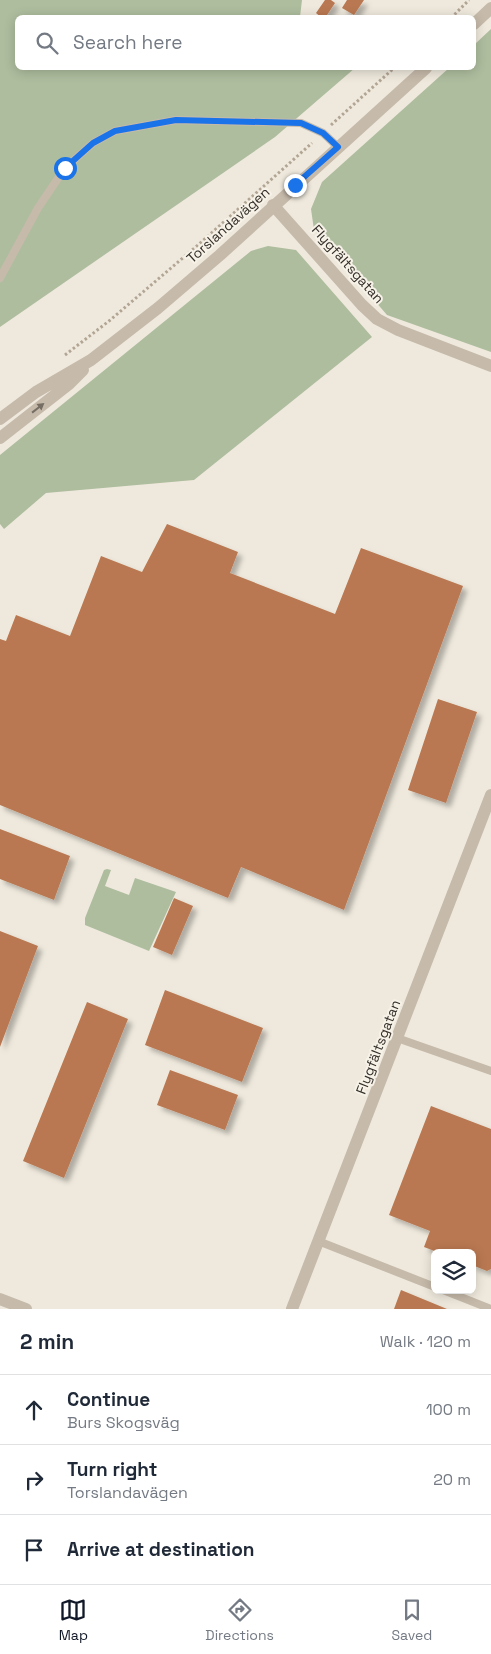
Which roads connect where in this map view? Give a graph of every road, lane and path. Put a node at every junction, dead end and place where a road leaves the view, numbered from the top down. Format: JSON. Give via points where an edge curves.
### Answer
{"nodes":[{"id":1,"x":469,"y":0,"type":"edge"},
{"id":2,"x":491,"y":8,"type":"edge"},
{"id":3,"x":454,"y":15,"type":"edge"},
{"id":4,"x":476,"y":22,"type":"edge"},
{"id":5,"x":392,"y":70,"type":"edge"},
{"id":6,"x":424,"y":70,"type":"edge"},
{"id":7,"x":323,"y":133,"type":"junction"},
{"id":8,"x":338,"y":147,"type":"junction"},
{"id":9,"x":274,"y":205,"type":"junction"},
{"id":10,"x":0,"y":278,"type":"edge"},
{"id":11,"x":62,"y":357,"type":"dead end"},
{"id":12,"x":91,"y":360,"type":"junction"},
{"id":13,"x":491,"y":366,"type":"edge"},
{"id":14,"x":0,"y":419,"type":"edge"},
{"id":15,"x":0,"y":438,"type":"edge"},
{"id":16,"x":491,"y":795,"type":"edge"},
{"id":17,"x":397,"y":1038,"type":"junction"},
{"id":18,"x":491,"y":1070,"type":"edge"},
{"id":19,"x":318,"y":1241,"type":"junction"},
{"id":20,"x":431,"y":1285,"type":"edge"},
{"id":21,"x":453,"y":1294,"type":"edge"},
{"id":22,"x":0,"y":1299,"type":"edge"},
{"id":23,"x":26,"y":1309,"type":"edge"},
{"id":24,"x":292,"y":1309,"type":"edge"},
{"id":25,"x":491,"y":1309,"type":"edge"}],
"edges":[{"from":1,"to":3,"type":"path"},
{"from":2,"to":4,"type":"street"},
{"from":5,"to":7,"type":"path"},
{"from":6,"to":8,"type":"street","name":"Torslandavägen"},
{"from":7,"to":8,"type":"lane"},
{"from":7,"to":10,"type":"lane","via":[[301,123],[213,120],[176,120],[115,131],[93,143],[65,168],[38,208]]},
{"from":7,"to":11,"type":"path","via":[[198,245]]},
{"from":8,"to":9,"type":"street","name":"Torslandavägen"},
{"from":9,"to":12,"type":"street","name":"Torslandavägen","via":[[158,308]]},
{"from":9,"to":13,"type":"street","name":"Flygfältsgatan","via":[[377,319]]},
{"from":12,"to":14,"type":"street","name":"Torslandavägen","via":[[36,392]]},
{"from":15,"to":12,"type":"street","name":"Torslandavägen","one_way":true,"via":[[70,384]]},
{"from":16,"to":17,"type":"street","name":"Flygfältsgatan"},
{"from":17,"to":18,"type":"lane"},
{"from":17,"to":19,"type":"street","name":"Flygfältsgatan"},
{"from":19,"to":20,"type":"lane"},
{"from":19,"to":24,"type":"street","name":"Flygfältsgatan"},
{"from":21,"to":25,"type":"lane"},
{"from":22,"to":23,"type":"street"}]}
